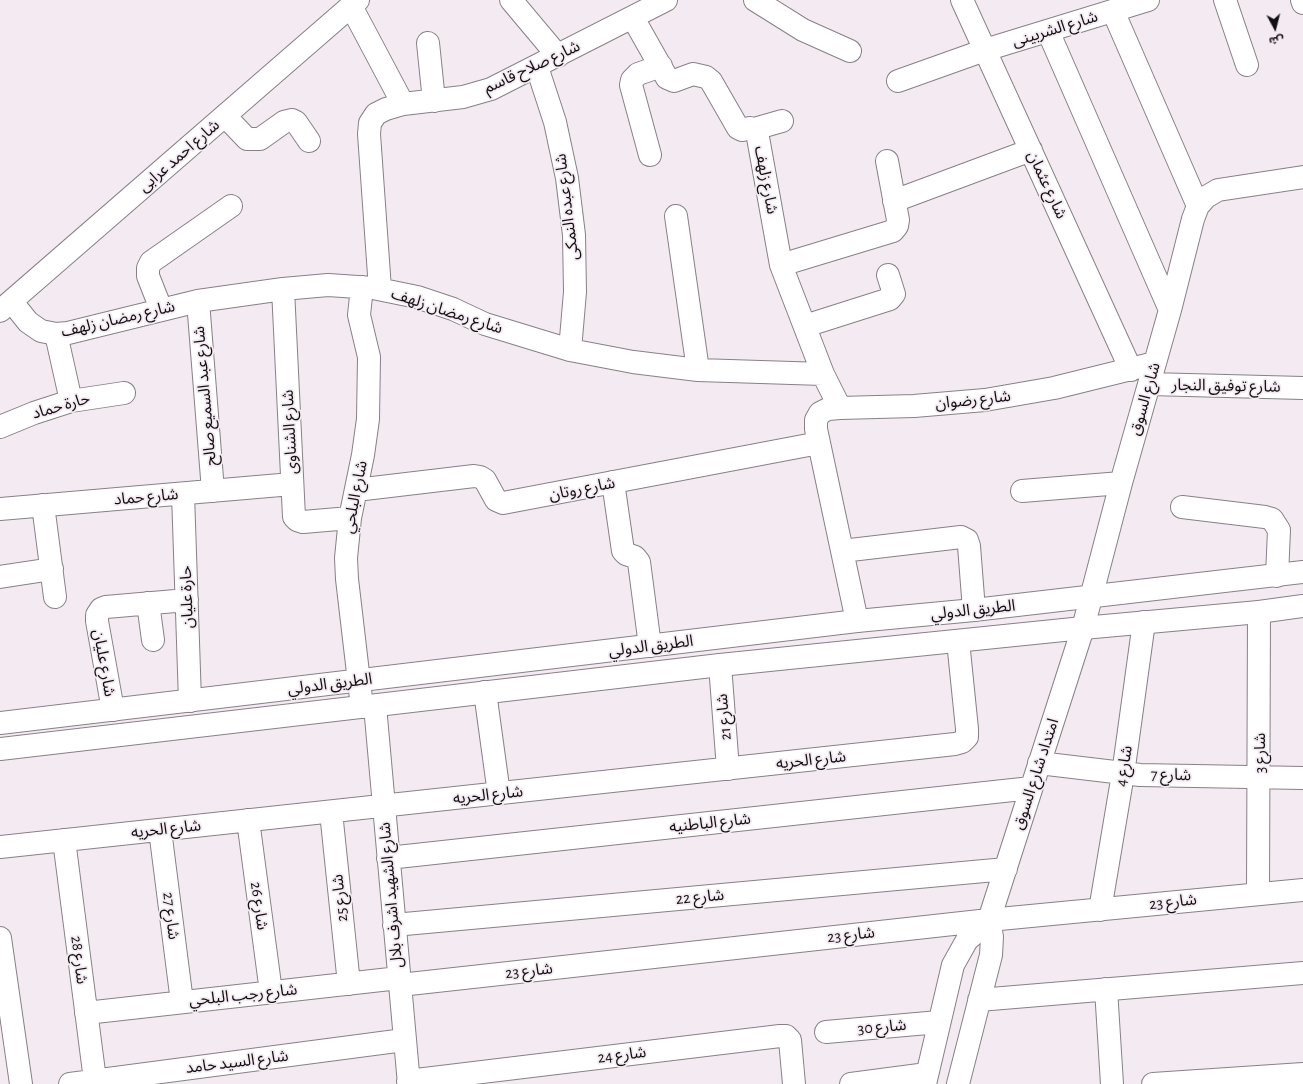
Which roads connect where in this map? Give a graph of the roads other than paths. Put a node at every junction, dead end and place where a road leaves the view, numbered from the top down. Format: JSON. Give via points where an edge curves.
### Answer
{"nodes":[{"id":1,"x":511,"y":0,"type":"edge"},
{"id":2,"x":666,"y":0,"type":"edge"},
{"id":3,"x":755,"y":0,"type":"edge"},
{"id":4,"x":962,"y":0,"type":"edge"},
{"id":5,"x":1148,"y":0,"type":"edge"},
{"id":6,"x":1225,"y":0,"type":"edge"},
{"id":7,"x":1302,"y":0,"type":"edge"},
{"id":8,"x":355,"y":3,"type":"edge"},
{"id":9,"x":1303,"y":3,"type":"edge"},
{"id":10,"x":1113,"y":11,"type":"junction"},
{"id":11,"x":633,"y":18,"type":"junction"},
{"id":12,"x":1048,"y":31,"type":"junction"},
{"id":13,"x":428,"y":43,"type":"dead end"},
{"id":14,"x":850,"y":50,"type":"dead end"},
{"id":15,"x":985,"y":50,"type":"junction"},
{"id":16,"x":558,"y":56,"type":"junction"},
{"id":17,"x":1247,"y":65,"type":"dead end"},
{"id":18,"x":661,"y":66,"type":"junction"},
{"id":19,"x":537,"y":67,"type":"junction"},
{"id":20,"x":898,"y":81,"type":"dead end"},
{"id":21,"x":434,"y":101,"type":"junction"},
{"id":22,"x":404,"y":104,"type":"junction"},
{"id":23,"x":225,"y":116,"type":"junction"},
{"id":24,"x":782,"y":121,"type":"dead end"},
{"id":25,"x":754,"y":129,"type":"junction"},
{"id":26,"x":310,"y":141,"type":"dead end"},
{"id":27,"x":1031,"y":150,"type":"junction"},
{"id":28,"x":650,"y":155,"type":"dead end"},
{"id":29,"x":887,"y":162,"type":"dead end"},
{"id":30,"x":1303,"y":177,"type":"edge"},
{"id":31,"x":894,"y":201,"type":"junction"},
{"id":32,"x":231,"y":206,"type":"dead end"},
{"id":33,"x":1198,"y":206,"type":"junction"},
{"id":34,"x":676,"y":216,"type":"dead end"},
{"id":35,"x":781,"y":265,"type":"junction"},
{"id":36,"x":888,"y":275,"type":"dead end"},
{"id":37,"x":371,"y":288,"type":"junction"},
{"id":38,"x":283,"y":289,"type":"junction"},
{"id":39,"x":198,"y":300,"type":"junction"},
{"id":40,"x":6,"y":307,"type":"edge"},
{"id":41,"x":161,"y":309,"type":"junction"},
{"id":42,"x":1170,"y":310,"type":"junction"},
{"id":43,"x":805,"y":326,"type":"junction"},
{"id":44,"x":56,"y":334,"type":"junction"},
{"id":45,"x":570,"y":350,"type":"junction"},
{"id":46,"x":1155,"y":363,"type":"junction"},
{"id":47,"x":698,"y":370,"type":"junction"},
{"id":48,"x":1132,"y":370,"type":"junction"},
{"id":49,"x":823,"y":374,"type":"junction"},
{"id":50,"x":1149,"y":384,"type":"junction"},
{"id":51,"x":1303,"y":388,"type":"edge"},
{"id":52,"x":124,"y":393,"type":"dead end"},
{"id":53,"x":71,"y":401,"type":"junction"},
{"id":54,"x":840,"y":408,"type":"junction"},
{"id":55,"x":0,"y":427,"type":"edge"},
{"id":56,"x":819,"y":443,"type":"junction"},
{"id":57,"x":613,"y":482,"type":"junction"},
{"id":58,"x":1121,"y":483,"type":"junction"},
{"id":59,"x":292,"y":484,"type":"junction"},
{"id":60,"x":356,"y":490,"type":"junction"},
{"id":61,"x":213,"y":491,"type":"junction"},
{"id":62,"x":1022,"y":491,"type":"dead end"},
{"id":63,"x":183,"y":494,"type":"junction"},
{"id":64,"x":43,"y":505,"type":"junction"},
{"id":65,"x":1182,"y":507,"type":"dead end"},
{"id":66,"x":0,"y":509,"type":"edge"},
{"id":67,"x":350,"y":518,"type":"junction"},
{"id":68,"x":842,"y":551,"type":"junction"},
{"id":69,"x":52,"y":569,"type":"junction"},
{"id":70,"x":1303,"y":572,"type":"edge"},
{"id":71,"x":1277,"y":576,"type":"junction"},
{"id":72,"x":0,"y":577,"type":"edge"},
{"id":73,"x":55,"y":597,"type":"dead end"},
{"id":74,"x":1090,"y":597,"type":"junction"},
{"id":75,"x":187,"y":600,"type":"junction"},
{"id":76,"x":148,"y":603,"type":"junction"},
{"id":77,"x":1303,"y":606,"type":"edge"},
{"id":78,"x":974,"y":610,"type":"junction"},
{"id":79,"x":1260,"y":612,"type":"junction"},
{"id":80,"x":857,"y":621,"type":"junction"},
{"id":81,"x":1144,"y":622,"type":"junction"},
{"id":82,"x":1082,"y":628,"type":"junction"},
{"id":83,"x":153,"y":640,"type":"dead end"},
{"id":84,"x":958,"y":641,"type":"junction"},
{"id":85,"x":650,"y":646,"type":"junction"},
{"id":86,"x":720,"y":665,"type":"junction"},
{"id":87,"x":359,"y":681,"type":"junction"},
{"id":88,"x":485,"y":692,"type":"junction"},
{"id":89,"x":190,"y":701,"type":"junction"},
{"id":90,"x":368,"y":706,"type":"junction"},
{"id":91,"x":112,"y":710,"type":"junction"},
{"id":92,"x":0,"y":724,"type":"edge"},
{"id":93,"x":0,"y":749,"type":"edge"},
{"id":94,"x":1039,"y":763,"type":"junction"},
{"id":95,"x":728,"y":769,"type":"junction"},
{"id":96,"x":1123,"y":774,"type":"junction"},
{"id":97,"x":1260,"y":778,"type":"junction"},
{"id":98,"x":1303,"y":778,"type":"edge"},
{"id":99,"x":1031,"y":788,"type":"junction"},
{"id":100,"x":499,"y":794,"type":"junction"},
{"id":101,"x":383,"y":806,"type":"junction"},
{"id":102,"x":332,"y":812,"type":"junction"},
{"id":103,"x":248,"y":820,"type":"junction"},
{"id":104,"x":160,"y":830,"type":"junction"},
{"id":105,"x":64,"y":840,"type":"junction"},
{"id":106,"x":0,"y":847,"type":"edge"},
{"id":107,"x":388,"y":858,"type":"junction"},
{"id":108,"x":1006,"y":869,"type":"junction"},
{"id":109,"x":1303,"y":890,"type":"edge"},
{"id":110,"x":1258,"y":894,"type":"junction"},
{"id":111,"x":1100,"y":910,"type":"junction"},
{"id":112,"x":989,"y":920,"type":"junction"},
{"id":113,"x":394,"y":925,"type":"junction"},
{"id":114,"x":0,"y":938,"type":"edge"},
{"id":115,"x":1303,"y":973,"type":"edge"},
{"id":116,"x":399,"y":981,"type":"junction"},
{"id":117,"x":349,"y":984,"type":"junction"},
{"id":118,"x":1106,"y":989,"type":"junction"},
{"id":119,"x":271,"y":992,"type":"junction"},
{"id":120,"x":979,"y":1000,"type":"junction"},
{"id":121,"x":182,"y":1002,"type":"junction"},
{"id":122,"x":86,"y":1013,"type":"junction"},
{"id":123,"x":939,"y":1022,"type":"junction"},
{"id":124,"x":826,"y":1032,"type":"dead end"},
{"id":125,"x":404,"y":1040,"type":"junction"},
{"id":126,"x":1303,"y":1074,"type":"edge"},
{"id":127,"x":926,"y":1079,"type":"edge"},
{"id":128,"x":95,"y":1080,"type":"junction"},
{"id":129,"x":408,"y":1082,"type":"edge"},
{"id":130,"x":21,"y":1084,"type":"edge"},
{"id":131,"x":70,"y":1084,"type":"edge"},
{"id":132,"x":73,"y":1084,"type":"edge"},
{"id":133,"x":794,"y":1084,"type":"edge"},
{"id":134,"x":851,"y":1084,"type":"edge"},
{"id":135,"x":958,"y":1084,"type":"edge"},
{"id":136,"x":1112,"y":1084,"type":"edge"},
{"id":137,"x":1153,"y":1084,"type":"edge"}],
"edges":[{"from":1,"to":16,"type":"street"},
{"from":2,"to":11,"type":"street","name":"شارع صلاح قاسم"},
{"from":3,"to":14,"type":"street","via":[[803,30]]},
{"from":4,"to":15,"type":"street","name":"شارع عثمان"},
{"from":5,"to":10,"type":"street","name":"شارع الشربينى"},
{"from":6,"to":17,"type":"street"},
{"from":7,"to":9,"type":"street"},
{"from":8,"to":22,"type":"street"},
{"from":8,"to":23,"type":"street","name":"شارع احمد عرابى"},
{"from":10,"to":12,"type":"street","name":"شارع الشربينى"},
{"from":10,"to":33,"type":"street"},
{"from":11,"to":16,"type":"street","name":"شارع صلاح قاسم"},
{"from":11,"to":18,"type":"street","name":"شارع زلهف"},
{"from":12,"to":15,"type":"street","name":"شارع الشربينى"},
{"from":12,"to":42,"type":"street"},
{"from":13,"to":21,"type":"street"},
{"from":15,"to":20,"type":"street","name":"شارع الشربينى"},
{"from":15,"to":27,"type":"street","name":"شارع عثمان"},
{"from":16,"to":19,"type":"street","name":"شارع صلاح قاسم"},
{"from":18,"to":25,"type":"street","name":"شارع زلهف","via":[[671,80],[693,74],[706,77],[711,81],[738,128]]},
{"from":18,"to":28,"type":"street","via":[[638,74],[631,85]]},
{"from":19,"to":21,"type":"street","name":"شارع صلاح قاسم","via":[[491,89],[463,97]]},
{"from":19,"to":45,"type":"street","name":"شارع عبده النمكى","via":[[555,122],[567,178],[574,235],[575,292]]},
{"from":21,"to":22,"type":"street","name":"شارع صلاح قاسم"},
{"from":22,"to":37,"type":"street","name":"شارع صلاح قاسم","via":[[376,114],[370,123]]},
{"from":23,"to":26,"type":"street","via":[[247,139],[260,139],[284,122],[292,120]]},
{"from":23,"to":40,"type":"street","name":"شارع احمد عرابى"},
{"from":24,"to":25,"type":"street"},
{"from":25,"to":35,"type":"street","name":"شارع زلهف","via":[[758,135]]},
{"from":27,"to":31,"type":"street"},
{"from":27,"to":48,"type":"street","name":"شارع عثمان"},
{"from":29,"to":31,"type":"street"},
{"from":30,"to":33,"type":"street","name":"شارع السوق","via":[[1218,190],[1206,197]]},
{"from":31,"to":35,"type":"street","via":[[898,220],[893,231]]},
{"from":32,"to":41,"type":"street","via":[[151,262],[148,276]]},
{"from":33,"to":42,"type":"street","name":"شارع السوق"},
{"from":34,"to":47,"type":"street"},
{"from":35,"to":43,"type":"street","name":"شارع زلهف"},
{"from":36,"to":43,"type":"street","via":[[894,294],[890,299]]},
{"from":37,"to":38,"type":"street","name":"شارع رمضان زلهف","via":[[328,285]]},
{"from":37,"to":45,"type":"street","name":"شارع رمضان زلهف","via":[[417,297],[485,324]]},
{"from":37,"to":60,"type":"street","name":"شارع البلحي","via":[[359,315],[369,357],[370,383],[363,455]]},
{"from":38,"to":39,"type":"street","name":"شارع رمضان زلهف"},
{"from":38,"to":59,"type":"street","name":"شارع الشناوى"},
{"from":39,"to":41,"type":"street","name":"شارع رمضان زلهف"},
{"from":39,"to":61,"type":"street","name":"شارع عبد السميع صالح"},
{"from":40,"to":44,"type":"street","name":"شارع رمضان زلهف","via":[[41,331]]},
{"from":41,"to":44,"type":"street","name":"شارع رمضان زلهف"},
{"from":42,"to":46,"type":"street","name":"شارع السوق"},
{"from":43,"to":49,"type":"street","name":"شارع زلهف"},
{"from":44,"to":53,"type":"street"},
{"from":45,"to":47,"type":"street","name":"شارع رمضان زلهف","via":[[633,362]]},
{"from":46,"to":48,"type":"street","name":"شارع رضوان"},
{"from":46,"to":50,"type":"street","name":"شارع السوق"},
{"from":47,"to":49,"type":"street","name":"شارع رمضان زلهف"},
{"from":48,"to":54,"type":"street","name":"شارع رضوان","via":[[1054,388],[984,400],[914,406]]},
{"from":49,"to":54,"type":"street","name":"شارع زلهف"},
{"from":50,"to":51,"type":"street","name":"شارع توفيق النجار"},
{"from":50,"to":58,"type":"street","name":"شارع السوق"},
{"from":52,"to":53,"type":"street","name":"حارة حماد"},
{"from":53,"to":55,"type":"street","name":"حارة حماد"},
{"from":54,"to":56,"type":"street","name":"شارع رضوان","via":[[820,413],[816,420]]},
{"from":56,"to":57,"type":"street","name":"شارع روتان"},
{"from":56,"to":68,"type":"street","name":"شارع رضوان"},
{"from":57,"to":60,"type":"street","name":"شارع روتان","via":[[503,503],[496,500],[485,480],[474,476]]},
{"from":57,"to":85,"type":"street","via":[[623,551],[639,562]]},
{"from":58,"to":62,"type":"street"},
{"from":58,"to":74,"type":"street","name":"شارع السوق"},
{"from":59,"to":61,"type":"street","name":"شارع حماد"},
{"from":59,"to":67,"type":"street","name":"شارع الشناوى","via":[[293,511],[298,520],[303,522]]},
{"from":60,"to":67,"type":"street","name":"شارع البلحي"},
{"from":61,"to":63,"type":"street","name":"شارع حماد"},
{"from":63,"to":64,"type":"street","name":"شارع حماد"},
{"from":63,"to":75,"type":"street","name":"حارة عليان"},
{"from":64,"to":66,"type":"street","name":"شارع حماد"},
{"from":64,"to":69,"type":"street"},
{"from":65,"to":71,"type":"street","via":[[1272,519],[1279,530]]},
{"from":67,"to":87,"type":"street","name":"شارع البلحي","via":[[347,538],[347,579]]},
{"from":68,"to":78,"type":"street","via":[[961,537],[967,540],[969,546]]},
{"from":68,"to":80,"type":"street","name":"شارع رضوان"},
{"from":69,"to":72,"type":"street"},
{"from":69,"to":73,"type":"street"},
{"from":70,"to":71,"type":"street","name":"الطريق الدولي"},
{"from":71,"to":74,"type":"street","name":"الطريق الدولي"},
{"from":74,"to":78,"type":"street","name":"الطريق الدولي"},
{"from":74,"to":82,"type":"street","name":"شارع السوق"},
{"from":75,"to":76,"type":"street","name":"شارع عليان"},
{"from":75,"to":89,"type":"street","name":"حارة عليان"},
{"from":76,"to":83,"type":"street"},
{"from":76,"to":91,"type":"street","name":"شارع عليان","via":[[106,606],[100,609],[97,615]]},
{"from":77,"to":79,"type":"street","name":"الطريق الدولي"},
{"from":78,"to":80,"type":"street","name":"الطريق الدولي"},
{"from":79,"to":81,"type":"street","name":"الطريق الدولي"},
{"from":79,"to":97,"type":"street","name":"شارع 3"},
{"from":80,"to":85,"type":"street","name":"الطريق الدولي"},
{"from":81,"to":82,"type":"street","name":"الطريق الدولي"},
{"from":81,"to":96,"type":"street","name":"شارع 4"},
{"from":82,"to":84,"type":"street","name":"الطريق الدولي"},
{"from":82,"to":94,"type":"street","name":"امتداد شارع السوق"},
{"from":84,"to":86,"type":"street","name":"الطريق الدولي"},
{"from":84,"to":95,"type":"street","name":"شارع الحريه","via":[[967,729],[962,742]]},
{"from":85,"to":87,"type":"street","name":"الطريق الدولي"},
{"from":86,"to":88,"type":"street","name":"الطريق الدولي"},
{"from":86,"to":95,"type":"street","name":"شارع 21"},
{"from":87,"to":89,"type":"street","name":"الطريق الدولي"},
{"from":87,"to":90,"type":"street","name":"شارع البلحي"},
{"from":88,"to":90,"type":"street","name":"الطريق الدولي"},
{"from":88,"to":100,"type":"street"},
{"from":89,"to":91,"type":"street","name":"الطريق الدولي"},
{"from":90,"to":93,"type":"street","name":"الطريق الدولي"},
{"from":90,"to":101,"type":"street","name":"شارع الشهيد اشرف بلال"},
{"from":91,"to":92,"type":"street","name":"الطريق الدولي"},
{"from":94,"to":96,"type":"street","name":"شارع 7"},
{"from":94,"to":99,"type":"street","name":"امتداد شارع السوق"},
{"from":95,"to":100,"type":"street","name":"شارع الحريه"},
{"from":96,"to":97,"type":"street","name":"شارع 7"},
{"from":96,"to":111,"type":"street","name":"شارع 4"},
{"from":97,"to":98,"type":"street","name":"شارع 7"},
{"from":97,"to":110,"type":"street","name":"شارع 3"},
{"from":99,"to":107,"type":"street","name":"شارع الباطنيه"},
{"from":99,"to":108,"type":"street","name":"امتداد شارع السوق"},
{"from":100,"to":101,"type":"street","name":"شارع الحريه"},
{"from":101,"to":102,"type":"street","name":"شارع الحريه"},
{"from":101,"to":107,"type":"street","name":"شارع الشهيد اشرف بلال"},
{"from":102,"to":103,"type":"street","name":"شارع الحريه"},
{"from":102,"to":117,"type":"street","name":"شارع 25"},
{"from":103,"to":104,"type":"street","name":"شارع الحريه"},
{"from":103,"to":119,"type":"street","name":"شارع 26"},
{"from":104,"to":105,"type":"street","name":"شارع الحريه"},
{"from":104,"to":121,"type":"street","name":"شارع 27"},
{"from":105,"to":106,"type":"street","name":"شارع الحريه"},
{"from":105,"to":122,"type":"street","name":"شارع 28"},
{"from":107,"to":113,"type":"street","name":"شارع الشهيد اشرف بلال"},
{"from":108,"to":112,"type":"street","name":"امتداد شارع السوق"},
{"from":108,"to":113,"type":"street","name":"شارع 22"},
{"from":109,"to":110,"type":"street","name":"شارع 23"},
{"from":110,"to":111,"type":"street","name":"شارع 23"},
{"from":111,"to":112,"type":"street","name":"شارع 23"},
{"from":112,"to":116,"type":"street","name":"شارع 23"},
{"from":112,"to":120,"type":"street","name":"امتداد شارع السوق","via":[[992,955]]},
{"from":112,"to":123,"type":"street","via":[[972,934],[959,952]]},
{"from":113,"to":116,"type":"street","name":"شارع الشهيد اشرف بلال"},
{"from":114,"to":130,"type":"street"},
{"from":115,"to":118,"type":"street"},
{"from":116,"to":117,"type":"street","name":"شارع رجب البلحي"},
{"from":116,"to":125,"type":"street","name":"شارع الشهيد اشرف بلال"},
{"from":117,"to":119,"type":"street","name":"شارع رجب البلحي"},
{"from":118,"to":120,"type":"street"},
{"from":118,"to":136,"type":"street"},
{"from":119,"to":121,"type":"street","name":"شارع رجب البلحي"},
{"from":120,"to":135,"type":"street","name":"امتداد شارع السوق"},
{"from":121,"to":122,"type":"street","name":"شارع رجب البلحي"},
{"from":122,"to":128,"type":"street","name":"شارع 28"},
{"from":123,"to":124,"type":"street","name":"شارع 30"},
{"from":123,"to":127,"type":"street"},
{"from":125,"to":128,"type":"street","name":"شارع السيد حامد"},
{"from":125,"to":129,"type":"street","name":"شارع الشهيد اشرف بلال"},
{"from":126,"to":137,"type":"street"},
{"from":127,"to":134,"type":"street"},
{"from":128,"to":132,"type":"street","name":"شارع السيد حامد"},
{"from":129,"to":133,"type":"street","name":"شارع 24","via":[[786,1036],[790,1040]]},
{"from":131,"to":132,"type":"street","name":"شارع السيد حامد"}]}
